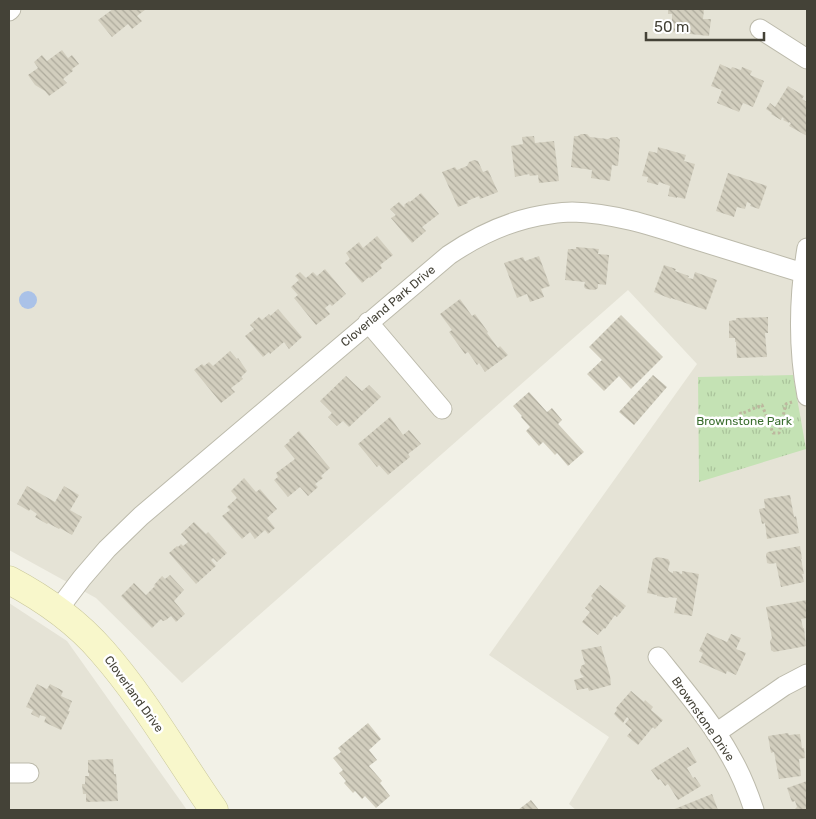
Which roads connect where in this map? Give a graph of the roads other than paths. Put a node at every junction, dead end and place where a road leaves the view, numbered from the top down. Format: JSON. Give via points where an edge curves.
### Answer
{"nodes":[{"id":1,"x":760,"y":29,"type":"dead end"},
{"id":2,"x":807,"y":59,"type":"edge"},
{"id":3,"x":807,"y":248,"type":"edge"},
{"id":4,"x":803,"y":273,"type":"junction"},
{"id":5,"x":368,"y":322,"type":"junction"},
{"id":6,"x":800,"y":399,"type":"edge"},
{"id":7,"x":442,"y":409,"type":"dead end"},
{"id":8,"x":9,"y":580,"type":"edge"},
{"id":9,"x":57,"y":611,"type":"junction"},
{"id":10,"x":658,"y":657,"type":"dead end"},
{"id":11,"x":807,"y":674,"type":"edge"},
{"id":12,"x":716,"y":733,"type":"junction"},
{"id":13,"x":9,"y":773,"type":"edge"},
{"id":14,"x":29,"y":773,"type":"dead end"},
{"id":15,"x":214,"y":810,"type":"edge"},
{"id":16,"x":754,"y":810,"type":"edge"}],
"edges":[{"from":1,"to":2,"type":"street"},
{"from":3,"to":4,"type":"street"},
{"from":4,"to":5,"type":"street","name":"Cloverland Park Drive","via":[[646,224],[602,214],[571,212],[519,220],[481,235],[449,255]]},
{"from":4,"to":6,"type":"street"},
{"from":5,"to":7,"type":"street"},
{"from":5,"to":9,"type":"street","name":"Cloverland Park Drive","via":[[141,516],[107,548]]},
{"from":8,"to":9,"type":"main road","name":"Cloverland Drive"},
{"from":9,"to":15,"type":"main road","name":"Cloverland Drive","via":[[81,630],[124,678]]},
{"from":10,"to":12,"type":"street","name":"Brownstone Drive"},
{"from":11,"to":12,"type":"street"},
{"from":12,"to":16,"type":"street","name":"Brownstone Drive","via":[[742,778]]},
{"from":13,"to":14,"type":"street"}]}
